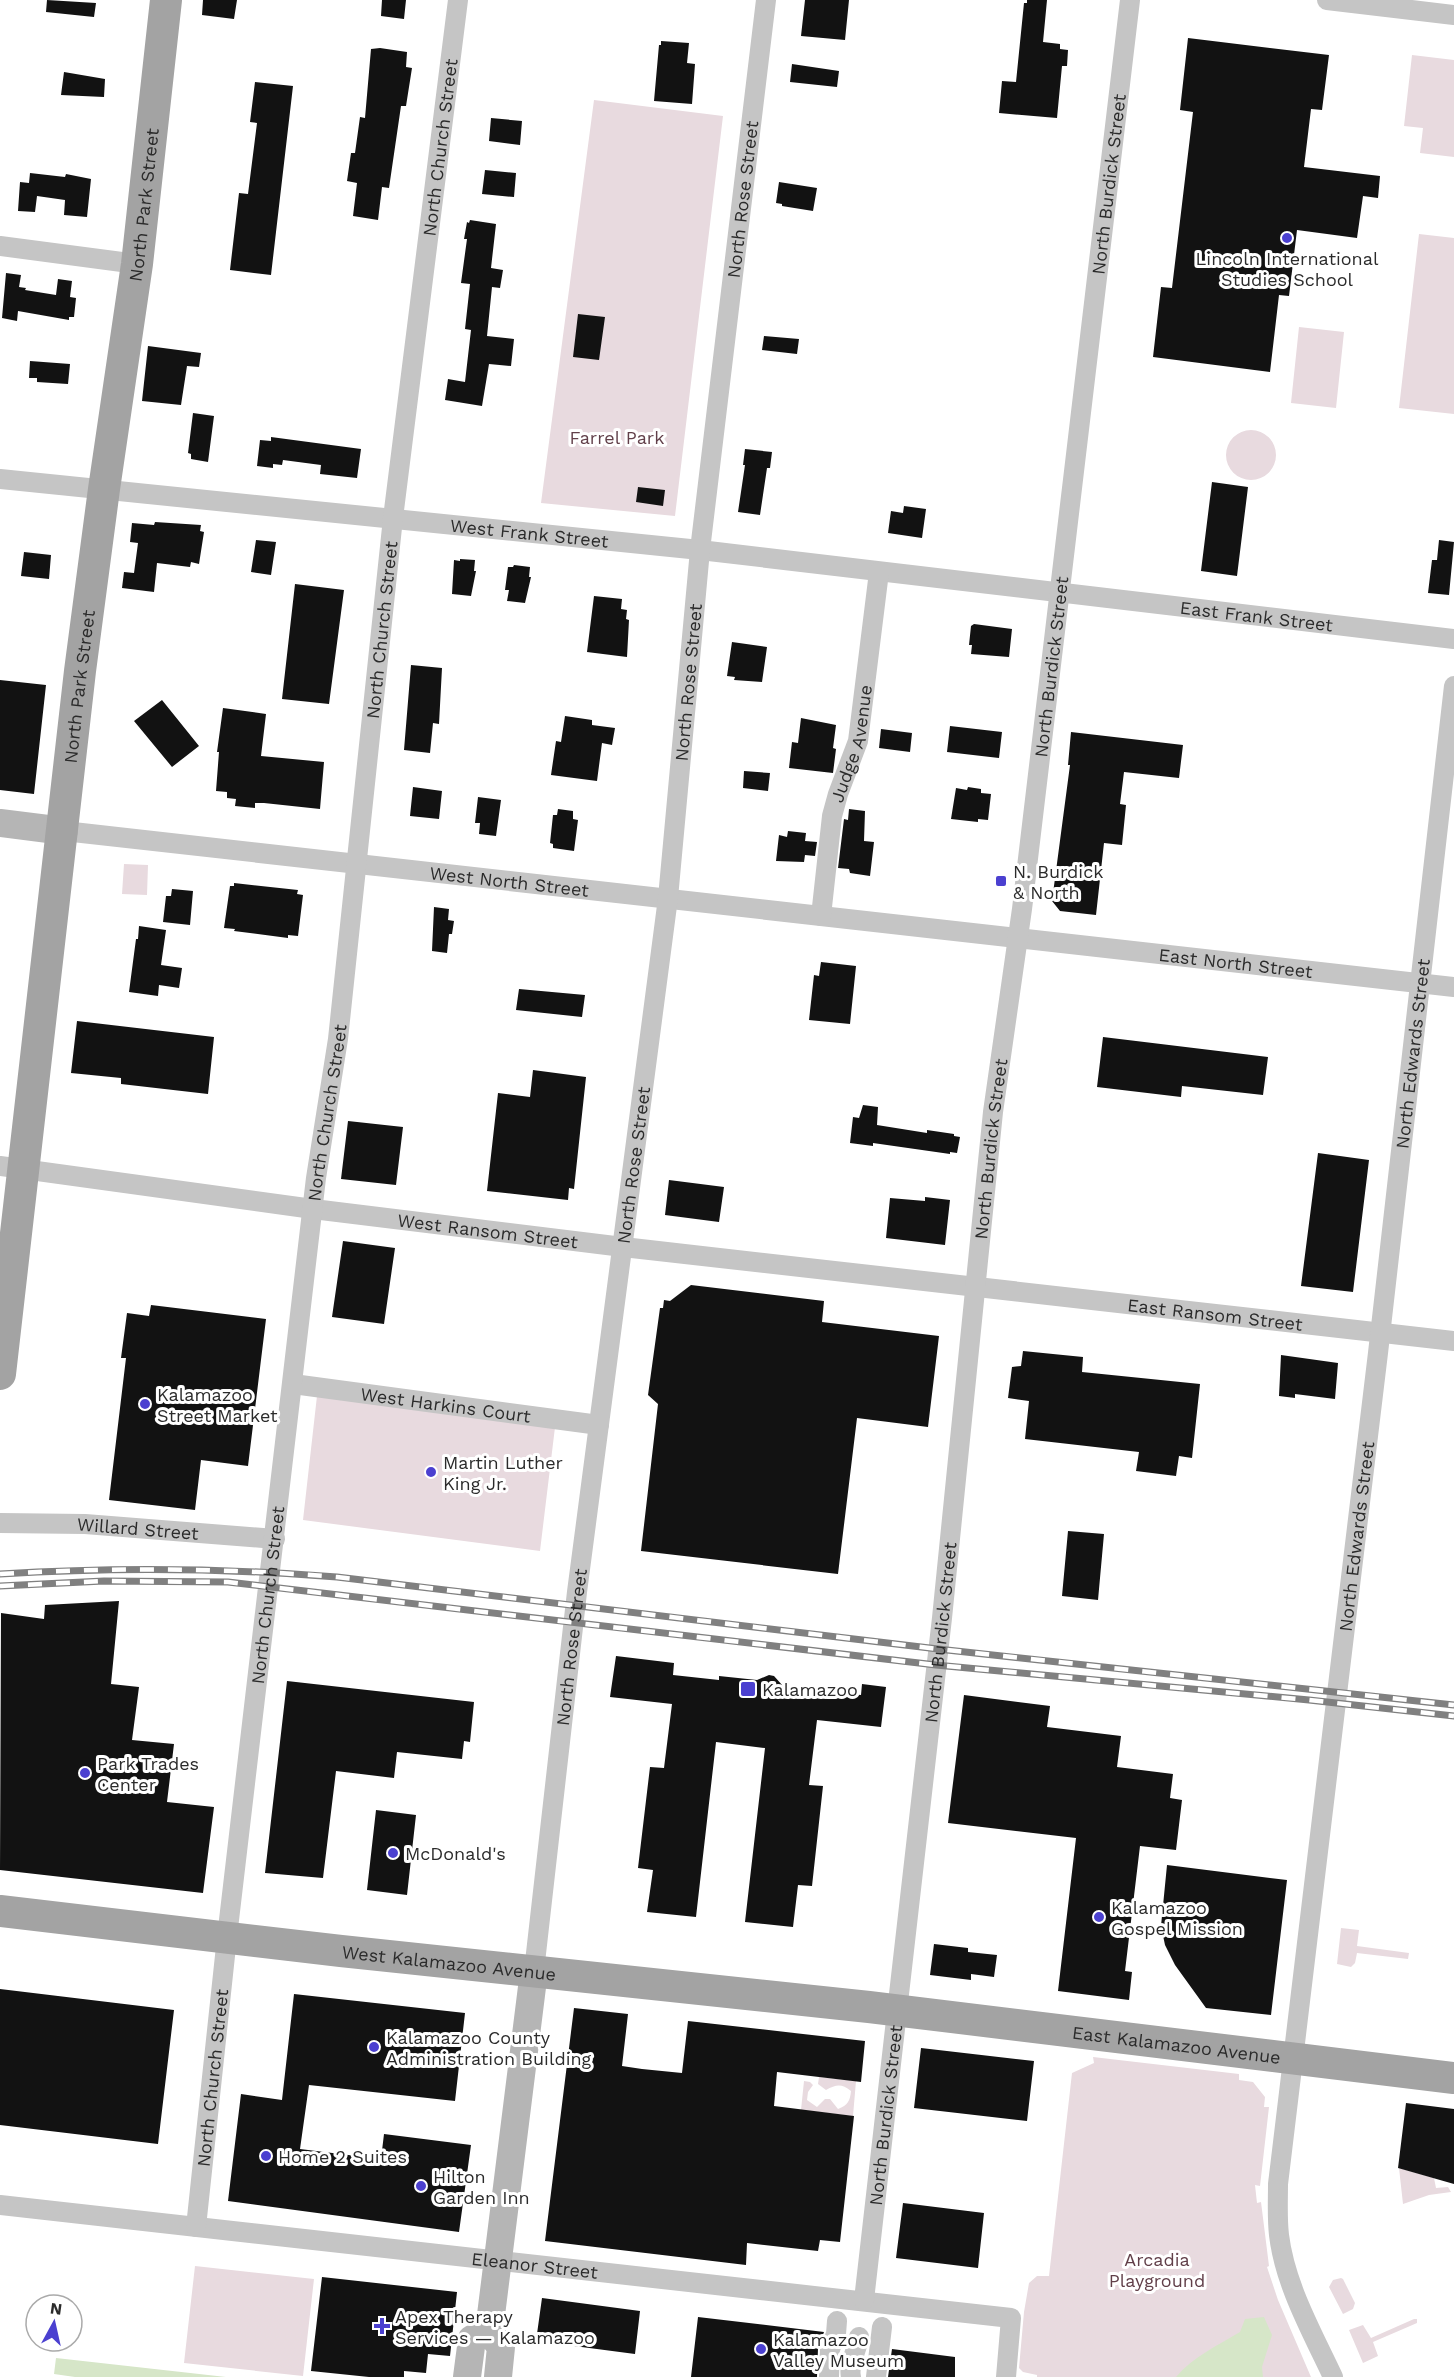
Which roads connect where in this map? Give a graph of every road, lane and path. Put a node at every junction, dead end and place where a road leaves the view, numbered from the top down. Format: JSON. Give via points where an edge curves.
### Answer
{"nodes":[{"id":1,"x":166,"y":0,"type":"edge"},
{"id":2,"x":458,"y":0,"type":"edge"},
{"id":3,"x":766,"y":0,"type":"edge"},
{"id":4,"x":1130,"y":0,"type":"edge"},
{"id":5,"x":1328,"y":0,"type":"edge"},
{"id":6,"x":1454,"y":15,"type":"edge"},
{"id":7,"x":0,"y":246,"type":"edge"},
{"id":8,"x":137,"y":264,"type":"junction"},
{"id":9,"x":0,"y":479,"type":"edge"},
{"id":10,"x":104,"y":489,"type":"junction"},
{"id":11,"x":393,"y":518,"type":"junction"},
{"id":12,"x":700,"y":550,"type":"junction"},
{"id":13,"x":879,"y":572,"type":"junction"},
{"id":14,"x":1060,"y":594,"type":"junction"},
{"id":15,"x":1454,"y":639,"type":"edge"},
{"id":16,"x":1454,"y":686,"type":"edge"},
{"id":17,"x":0,"y":823,"type":"edge"},
{"id":18,"x":64,"y":831,"type":"junction"},
{"id":19,"x":357,"y":864,"type":"junction"},
{"id":20,"x":668,"y":898,"type":"junction"},
{"id":21,"x":820,"y":916,"type":"junction"},
{"id":22,"x":1018,"y":938,"type":"junction"},
{"id":23,"x":1421,"y":983,"type":"junction"},
{"id":24,"x":1454,"y":987,"type":"edge"},
{"id":25,"x":11,"y":1168,"type":"edge"},
{"id":26,"x":313,"y":1209,"type":"junction"},
{"id":27,"x":623,"y":1247,"type":"junction"},
{"id":28,"x":976,"y":1288,"type":"junction"},
{"id":29,"x":1381,"y":1333,"type":"junction"},
{"id":30,"x":1454,"y":1341,"type":"edge"},
{"id":31,"x":0,"y":1374,"type":"edge"},
{"id":32,"x":293,"y":1384,"type":"junction"},
{"id":33,"x":599,"y":1425,"type":"junction"},
{"id":34,"x":0,"y":1523,"type":"edge"},
{"id":35,"x":275,"y":1539,"type":"junction"},
{"id":36,"x":0,"y":1911,"type":"edge"},
{"id":37,"x":227,"y":1937,"type":"junction"},
{"id":38,"x":534,"y":1971,"type":"junction"},
{"id":39,"x":897,"y":2010,"type":"junction"},
{"id":40,"x":1293,"y":2059,"type":"junction"},
{"id":41,"x":1454,"y":2078,"type":"edge"},
{"id":42,"x":0,"y":2205,"type":"edge"},
{"id":43,"x":196,"y":2227,"type":"junction"},
{"id":44,"x":499,"y":2262,"type":"junction"},
{"id":45,"x":864,"y":2301,"type":"junction"},
{"id":46,"x":837,"y":2321,"type":"dead end"},
{"id":47,"x":882,"y":2327,"type":"dead end"},
{"id":48,"x":489,"y":2331,"type":"junction"},
{"id":49,"x":859,"y":2337,"type":"dead end"},
{"id":50,"x":853,"y":2374,"type":"edge"},
{"id":51,"x":467,"y":2377,"type":"edge"},
{"id":52,"x":498,"y":2377,"type":"edge"},
{"id":53,"x":829,"y":2377,"type":"edge"},
{"id":54,"x":876,"y":2377,"type":"edge"},
{"id":55,"x":1006,"y":2377,"type":"edge"},
{"id":56,"x":1333,"y":2377,"type":"edge"}],
"edges":[{"from":1,"to":8,"type":"main road","name":"North Park Street"},
{"from":2,"to":11,"type":"street","name":"North Church Street"},
{"from":3,"to":12,"type":"street","name":"North Rose Street"},
{"from":4,"to":14,"type":"street","name":"North Burdick Street"},
{"from":5,"to":6,"type":"street"},
{"from":7,"to":8,"type":"street"},
{"from":8,"to":10,"type":"main road","name":"North Park Street"},
{"from":9,"to":10,"type":"street","name":"West Frank Street"},
{"from":10,"to":11,"type":"street","name":"West Frank Street"},
{"from":10,"to":18,"type":"main road","name":"North Park Street"},
{"from":11,"to":12,"type":"street","name":"West Frank Street"},
{"from":11,"to":19,"type":"street","name":"North Church Street"},
{"from":12,"to":13,"type":"street","name":"West Frank Street"},
{"from":12,"to":20,"type":"street","name":"North Rose Street"},
{"from":13,"to":14,"type":"street","name":"West Frank Street"},
{"from":13,"to":21,"type":"street","name":"Judge Avenue","via":[[858,741],[832,816]]},
{"from":14,"to":15,"type":"street","name":"East Frank Street"},
{"from":14,"to":22,"type":"street","name":"North Burdick Street"},
{"from":16,"to":23,"type":"street","name":"North Edwards Street"},
{"from":17,"to":18,"type":"street","name":"West North Street"},
{"from":18,"to":19,"type":"street","name":"West North Street"},
{"from":18,"to":25,"type":"main road","name":"North Park Street"},
{"from":19,"to":20,"type":"street","name":"West North Street"},
{"from":19,"to":26,"type":"street","name":"North Church Street","via":[[338,1039]]},
{"from":20,"to":21,"type":"street","name":"West North Street"},
{"from":20,"to":27,"type":"street","name":"North Rose Street"},
{"from":21,"to":22,"type":"street","name":"West North Street"},
{"from":22,"to":23,"type":"street","name":"East North Street"},
{"from":22,"to":28,"type":"street","name":"North Burdick Street","via":[[993,1112]]},
{"from":23,"to":24,"type":"street","name":"East North Street"},
{"from":23,"to":29,"type":"street","name":"North Edwards Street"},
{"from":25,"to":26,"type":"street","name":"West Ransom Street"},
{"from":25,"to":31,"type":"main road","name":"North Park Street"},
{"from":26,"to":27,"type":"street","name":"West Ransom Street"},
{"from":26,"to":32,"type":"street","name":"North Church Street"},
{"from":27,"to":28,"type":"street","name":"West Ransom Street"},
{"from":27,"to":33,"type":"street","name":"North Rose Street"},
{"from":28,"to":29,"type":"street","name":"East Ransom Street"},
{"from":28,"to":39,"type":"street","name":"North Burdick Street"},
{"from":29,"to":30,"type":"street","name":"East Ransom Street"},
{"from":29,"to":40,"type":"street","name":"North Edwards Street"},
{"from":32,"to":33,"type":"street","name":"West Harkins Court"},
{"from":32,"to":35,"type":"street","name":"North Church Street"},
{"from":33,"to":38,"type":"street","name":"North Rose Street"},
{"from":34,"to":35,"type":"street","name":"Willard Street","via":[[96,1525]]},
{"from":35,"to":37,"type":"street","name":"North Church Street"},
{"from":36,"to":37,"type":"main road","name":"West Kalamazoo Avenue"},
{"from":37,"to":38,"type":"main road","name":"West Kalamazoo Avenue"},
{"from":37,"to":43,"type":"street","name":"North Church Street"},
{"from":38,"to":39,"type":"main road","name":"West Kalamazoo Avenue"},
{"from":38,"to":44,"type":"street","name":"North Rose Street"},
{"from":39,"to":40,"type":"main road","name":"East Kalamazoo Avenue"},
{"from":39,"to":45,"type":"street","name":"North Burdick Street"},
{"from":40,"to":41,"type":"main road","name":"East Kalamazoo Avenue"},
{"from":40,"to":56,"type":"street","name":"North Edwards Street","via":[[1278,2184],[1279,2236],[1293,2289]]},
{"from":42,"to":43,"type":"street","name":"Eleanor Street"},
{"from":43,"to":44,"type":"street","name":"Eleanor Street"},
{"from":44,"to":45,"type":"street","name":"Eleanor Street"},
{"from":44,"to":48,"type":"street","name":"North Rose Street"},
{"from":45,"to":55,"type":"street","name":"Eleanor Street","via":[[1011,2318]]},
{"from":46,"to":53,"type":"street"},
{"from":47,"to":54,"type":"street"},
{"from":48,"to":51,"type":"street","via":[[472,2339]]},
{"from":48,"to":52,"type":"street","via":[[501,2347]]},
{"from":49,"to":50,"type":"street"}]}
